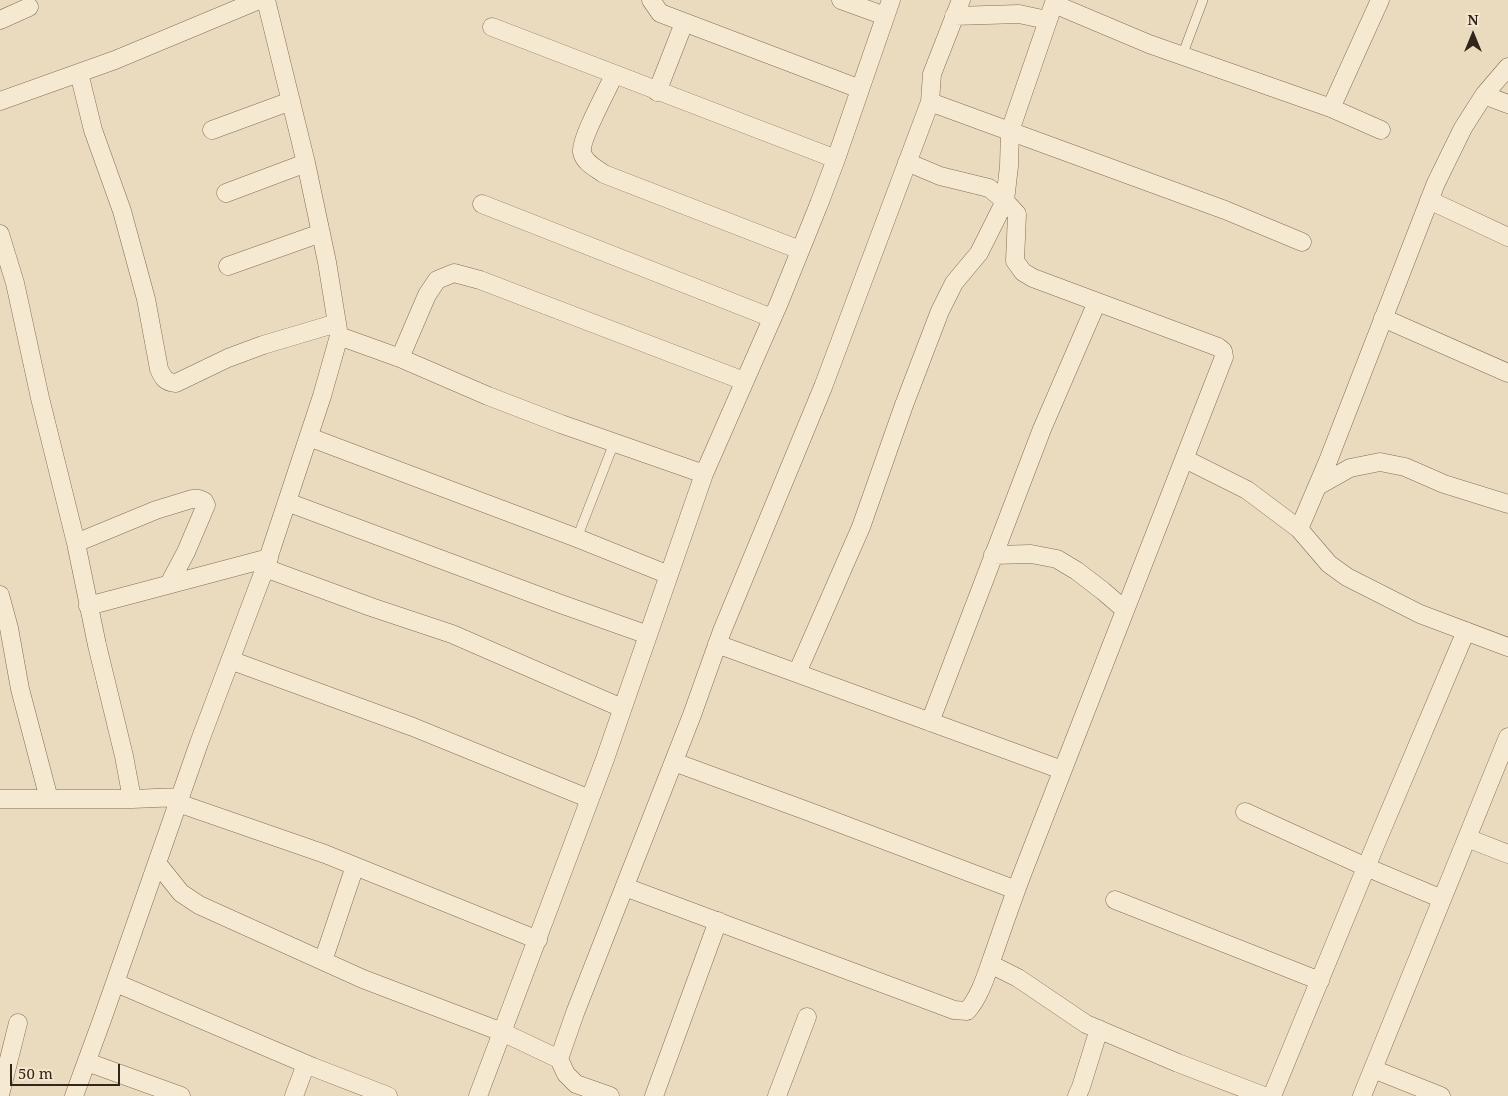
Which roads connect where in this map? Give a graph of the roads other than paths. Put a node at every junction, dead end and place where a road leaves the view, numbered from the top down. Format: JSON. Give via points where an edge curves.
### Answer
{"nodes":[{"id":1,"x":258,"y":0,"type":"edge"},
{"id":2,"x":266,"y":0,"type":"edge"},
{"id":3,"x":651,"y":0,"type":"edge"},
{"id":4,"x":841,"y":0,"type":"edge"},
{"id":5,"x":1203,"y":0,"type":"edge"},
{"id":6,"x":1380,"y":0,"type":"edge"},
{"id":7,"x":29,"y":6,"type":"dead end"},
{"id":8,"x":888,"y":8,"type":"edge"},
{"id":9,"x":957,"y":8,"type":"edge"},
{"id":10,"x":1052,"y":8,"type":"edge"},
{"id":11,"x":0,"y":20,"type":"edge"},
{"id":12,"x":684,"y":23,"type":"junction"},
{"id":13,"x":492,"y":28,"type":"dead end"},
{"id":14,"x":1182,"y":56,"type":"junction"},
{"id":15,"x":1508,"y":67,"type":"edge"},
{"id":16,"x":79,"y":73,"type":"junction"},
{"id":17,"x":614,"y":75,"type":"junction"},
{"id":18,"x":860,"y":89,"type":"junction"},
{"id":19,"x":657,"y":92,"type":"junction"},
{"id":20,"x":1484,"y":95,"type":"junction"},
{"id":21,"x":0,"y":101,"type":"edge"},
{"id":22,"x":291,"y":101,"type":"junction"},
{"id":23,"x":930,"y":102,"type":"junction"},
{"id":24,"x":1508,"y":104,"type":"edge"},
{"id":25,"x":1331,"y":108,"type":"junction"},
{"id":26,"x":212,"y":130,"type":"dead end"},
{"id":27,"x":1381,"y":130,"type":"dead end"},
{"id":28,"x":1010,"y":131,"type":"junction"},
{"id":29,"x":836,"y":159,"type":"junction"},
{"id":30,"x":907,"y":162,"type":"junction"},
{"id":31,"x":306,"y":163,"type":"junction"},
{"id":32,"x":226,"y":193,"type":"dead end"},
{"id":33,"x":1429,"y":200,"type":"junction"},
{"id":34,"x":1005,"y":201,"type":"junction"},
{"id":35,"x":482,"y":204,"type":"dead end"},
{"id":36,"x":321,"y":233,"type":"junction"},
{"id":37,"x":0,"y":234,"type":"edge"},
{"id":38,"x":1508,"y":236,"type":"edge"},
{"id":39,"x":1302,"y":242,"type":"dead end"},
{"id":40,"x":800,"y":250,"type":"junction"},
{"id":41,"x":228,"y":266,"type":"dead end"},
{"id":42,"x":1097,"y":302,"type":"junction"},
{"id":43,"x":772,"y":318,"type":"junction"},
{"id":44,"x":1383,"y":318,"type":"junction"},
{"id":45,"x":338,"y":330,"type":"junction"},
{"id":46,"x":400,"y":358,"type":"junction"},
{"id":47,"x":1508,"y":373,"type":"edge"},
{"id":48,"x":744,"y":382,"type":"junction"},
{"id":49,"x":309,"y":437,"type":"junction"},
{"id":50,"x":614,"y":443,"type":"junction"},
{"id":51,"x":1185,"y":459,"type":"junction"},
{"id":52,"x":704,"y":474,"type":"junction"},
{"id":53,"x":1318,"y":486,"type":"junction"},
{"id":54,"x":287,"y":502,"type":"junction"},
{"id":55,"x":1508,"y":504,"type":"edge"},
{"id":56,"x":1299,"y":529,"type":"junction"},
{"id":57,"x":577,"y":538,"type":"junction"},
{"id":58,"x":76,"y":543,"type":"junction"},
{"id":59,"x":994,"y":554,"type":"junction"},
{"id":60,"x":267,"y":563,"type":"junction"},
{"id":61,"x":669,"y":575,"type":"junction"},
{"id":62,"x":169,"y":584,"type":"junction"},
{"id":63,"x":0,"y":595,"type":"edge"},
{"id":64,"x":88,"y":606,"type":"junction"},
{"id":65,"x":1124,"y":610,"type":"junction"},
{"id":66,"x":1466,"y":631,"type":"junction"},
{"id":67,"x":648,"y":634,"type":"junction"},
{"id":68,"x":717,"y":644,"type":"junction"},
{"id":69,"x":1508,"y":647,"type":"edge"},
{"id":70,"x":230,"y":660,"type":"junction"},
{"id":71,"x":797,"y":673,"type":"junction"},
{"id":72,"x":622,"y":708,"type":"junction"},
{"id":73,"x":930,"y":722,"type":"junction"},
{"id":74,"x":1508,"y":737,"type":"edge"},
{"id":75,"x":674,"y":762,"type":"junction"},
{"id":76,"x":1062,"y":770,"type":"junction"},
{"id":77,"x":0,"y":799,"type":"edge"},
{"id":78,"x":49,"y":799,"type":"junction"},
{"id":79,"x":132,"y":799,"type":"junction"},
{"id":80,"x":590,"y":799,"type":"junction"},
{"id":81,"x":179,"y":800,"type":"junction"},
{"id":82,"x":1245,"y":812,"type":"dead end"},
{"id":83,"x":1467,"y":838,"type":"junction"},
{"id":84,"x":1508,"y":854,"type":"edge"},
{"id":85,"x":157,"y":863,"type":"junction"},
{"id":86,"x":355,"y":866,"type":"junction"},
{"id":87,"x":1366,"y":867,"type":"junction"},
{"id":88,"x":625,"y":887,"type":"junction"},
{"id":89,"x":1016,"y":890,"type":"junction"},
{"id":90,"x":1442,"y":898,"type":"junction"},
{"id":91,"x":1115,"y":900,"type":"dead end"},
{"id":92,"x":718,"y":922,"type":"junction"},
{"id":93,"x":538,"y":940,"type":"junction"},
{"id":94,"x":323,"y":961,"type":"junction"},
{"id":95,"x":990,"y":964,"type":"junction"},
{"id":96,"x":1320,"y":981,"type":"junction"},
{"id":97,"x":116,"y":983,"type":"junction"},
{"id":98,"x":808,"y":1016,"type":"dead end"},
{"id":99,"x":18,"y":1023,"type":"dead end"},
{"id":100,"x":1099,"y":1030,"type":"junction"},
{"id":101,"x":502,"y":1032,"type":"junction"},
{"id":102,"x":559,"y":1060,"type":"junction"},
{"id":103,"x":86,"y":1062,"type":"junction"},
{"id":104,"x":306,"y":1064,"type":"junction"},
{"id":105,"x":1373,"y":1069,"type":"junction"},
{"id":106,"x":0,"y":1095,"type":"edge"},
{"id":107,"x":74,"y":1096,"type":"edge"},
{"id":108,"x":181,"y":1096,"type":"edge"},
{"id":109,"x":294,"y":1096,"type":"edge"},
{"id":110,"x":388,"y":1096,"type":"edge"},
{"id":111,"x":478,"y":1096,"type":"edge"},
{"id":112,"x":610,"y":1096,"type":"edge"},
{"id":113,"x":654,"y":1096,"type":"edge"},
{"id":114,"x":777,"y":1096,"type":"edge"},
{"id":115,"x":1077,"y":1096,"type":"edge"},
{"id":116,"x":1264,"y":1096,"type":"edge"},
{"id":117,"x":1272,"y":1096,"type":"edge"},
{"id":118,"x":1362,"y":1096,"type":"edge"},
{"id":119,"x":1441,"y":1096,"type":"edge"}],
"edges":[{"from":1,"to":16,"type":"street"},
{"from":2,"to":22,"type":"street"},
{"from":3,"to":12,"type":"street","via":[[660,13]]},
{"from":4,"to":8,"type":"street"},
{"from":5,"to":14,"type":"lane"},
{"from":6,"to":25,"type":"street"},
{"from":7,"to":11,"type":"street"},
{"from":8,"to":18,"type":"street"},
{"from":9,"to":10,"type":"street","via":[[1019,14]]},
{"from":9,"to":23,"type":"street","via":[[932,74]]},
{"from":10,"to":14,"type":"street"},
{"from":10,"to":28,"type":"street"},
{"from":12,"to":18,"type":"street"},
{"from":12,"to":19,"type":"street"},
{"from":13,"to":17,"type":"street"},
{"from":14,"to":25,"type":"street"},
{"from":15,"to":20,"type":"street"},
{"from":16,"to":21,"type":"street"},
{"from":16,"to":45,"type":"street","via":[[93,130],[122,211],[146,299],[162,378],[176,383],[263,345]]},
{"from":17,"to":19,"type":"street"},
{"from":17,"to":40,"type":"street","via":[[585,139],[582,151],[587,162],[604,174]]},
{"from":18,"to":29,"type":"street"},
{"from":19,"to":29,"type":"street"},
{"from":20,"to":24,"type":"street"},
{"from":20,"to":33,"type":"street","via":[[1463,128]]},
{"from":22,"to":26,"type":"street"},
{"from":22,"to":31,"type":"street"},
{"from":23,"to":28,"type":"street"},
{"from":23,"to":30,"type":"street"},
{"from":25,"to":27,"type":"street"},
{"from":28,"to":34,"type":"street"},
{"from":28,"to":39,"type":"street","via":[[1225,210]]},
{"from":29,"to":40,"type":"street"},
{"from":30,"to":34,"type":"street","via":[[940,176],[989,188]]},
{"from":30,"to":68,"type":"street","via":[[823,387]]},
{"from":31,"to":32,"type":"street"},
{"from":31,"to":36,"type":"street"},
{"from":33,"to":38,"type":"street"},
{"from":33,"to":44,"type":"street"},
{"from":34,"to":42,"type":"street","via":[[1017,214],[1015,261],[1023,272]]},
{"from":34,"to":71,"type":"street","via":[[978,253],[954,284],[940,311],[861,527]]},
{"from":35,"to":43,"type":"street"},
{"from":36,"to":41,"type":"street"},
{"from":36,"to":45,"type":"street"},
{"from":37,"to":58,"type":"street","via":[[15,284]]},
{"from":40,"to":43,"type":"street"},
{"from":42,"to":51,"type":"street","via":[[1223,351],[1224,357]]},
{"from":42,"to":59,"type":"street","via":[[1042,429]]},
{"from":43,"to":48,"type":"street"},
{"from":44,"to":47,"type":"street"},
{"from":44,"to":53,"type":"street"},
{"from":45,"to":46,"type":"street"},
{"from":45,"to":49,"type":"street"},
{"from":46,"to":48,"type":"street","via":[[427,295],[437,280],[454,273],[480,280]]},
{"from":46,"to":50,"type":"street","via":[[488,396]]},
{"from":48,"to":52,"type":"street"},
{"from":49,"to":54,"type":"street"},
{"from":49,"to":57,"type":"street"},
{"from":50,"to":52,"type":"street"},
{"from":50,"to":57,"type":"lane"},
{"from":51,"to":56,"type":"street","via":[[1247,490]]},
{"from":51,"to":65,"type":"street"},
{"from":52,"to":61,"type":"street"},
{"from":53,"to":55,"type":"street","via":[[1350,468],[1380,462],[1405,467],[1444,484]]},
{"from":53,"to":56,"type":"street"},
{"from":54,"to":60,"type":"street"},
{"from":54,"to":67,"type":"street"},
{"from":56,"to":66,"type":"street","via":[[1329,564],[1347,578],[1420,614]]},
{"from":57,"to":61,"type":"street"},
{"from":58,"to":62,"type":"street","via":[[156,510],[192,499],[204,501],[206,505]]},
{"from":58,"to":64,"type":"street"},
{"from":59,"to":65,"type":"street","via":[[1031,554],[1057,559],[1077,571]]},
{"from":59,"to":73,"type":"street"},
{"from":60,"to":62,"type":"street"},
{"from":60,"to":70,"type":"street"},
{"from":60,"to":72,"type":"street","via":[[371,607],[452,634]]},
{"from":61,"to":67,"type":"street"},
{"from":62,"to":64,"type":"street"},
{"from":63,"to":78,"type":"street","via":[[20,689]]},
{"from":64,"to":79,"type":"street"},
{"from":65,"to":76,"type":"street"},
{"from":66,"to":69,"type":"street"},
{"from":66,"to":87,"type":"street"},
{"from":67,"to":72,"type":"street"},
{"from":68,"to":71,"type":"street"},
{"from":68,"to":75,"type":"street"},
{"from":70,"to":80,"type":"street","via":[[413,727]]},
{"from":70,"to":81,"type":"street"},
{"from":71,"to":73,"type":"street"},
{"from":72,"to":80,"type":"street"},
{"from":73,"to":76,"type":"street"},
{"from":74,"to":83,"type":"street"},
{"from":75,"to":88,"type":"street"},
{"from":75,"to":89,"type":"street"},
{"from":76,"to":89,"type":"street"},
{"from":77,"to":78,"type":"street"},
{"from":78,"to":79,"type":"street"},
{"from":79,"to":81,"type":"street"},
{"from":80,"to":93,"type":"street"},
{"from":81,"to":85,"type":"street"},
{"from":81,"to":86,"type":"street"},
{"from":82,"to":87,"type":"street"},
{"from":83,"to":84,"type":"street"},
{"from":83,"to":90,"type":"street"},
{"from":85,"to":94,"type":"street","via":[[180,893],[199,905]]},
{"from":85,"to":97,"type":"street"},
{"from":86,"to":93,"type":"street"},
{"from":86,"to":94,"type":"street"},
{"from":87,"to":90,"type":"street"},
{"from":87,"to":96,"type":"street"},
{"from":88,"to":92,"type":"street"},
{"from":88,"to":102,"type":"street"},
{"from":89,"to":95,"type":"street"},
{"from":90,"to":105,"type":"street"},
{"from":91,"to":96,"type":"street"},
{"from":92,"to":95,"type":"street","via":[[954,1010],[967,1011],[974,1003]]},
{"from":92,"to":113,"type":"street"},
{"from":93,"to":101,"type":"street"},
{"from":94,"to":101,"type":"street"},
{"from":95,"to":100,"type":"street","via":[[1018,978]]},
{"from":96,"to":117,"type":"street"},
{"from":97,"to":103,"type":"street"},
{"from":97,"to":104,"type":"street"},
{"from":98,"to":114,"type":"street"},
{"from":99,"to":106,"type":"street"},
{"from":100,"to":115,"type":"street"},
{"from":100,"to":116,"type":"street"},
{"from":101,"to":102,"type":"street"},
{"from":101,"to":111,"type":"street"},
{"from":102,"to":112,"type":"street","via":[[576,1084]]},
{"from":103,"to":107,"type":"street"},
{"from":103,"to":108,"type":"street"},
{"from":104,"to":109,"type":"street"},
{"from":104,"to":110,"type":"street"},
{"from":105,"to":118,"type":"street"},
{"from":105,"to":119,"type":"street"}]}
